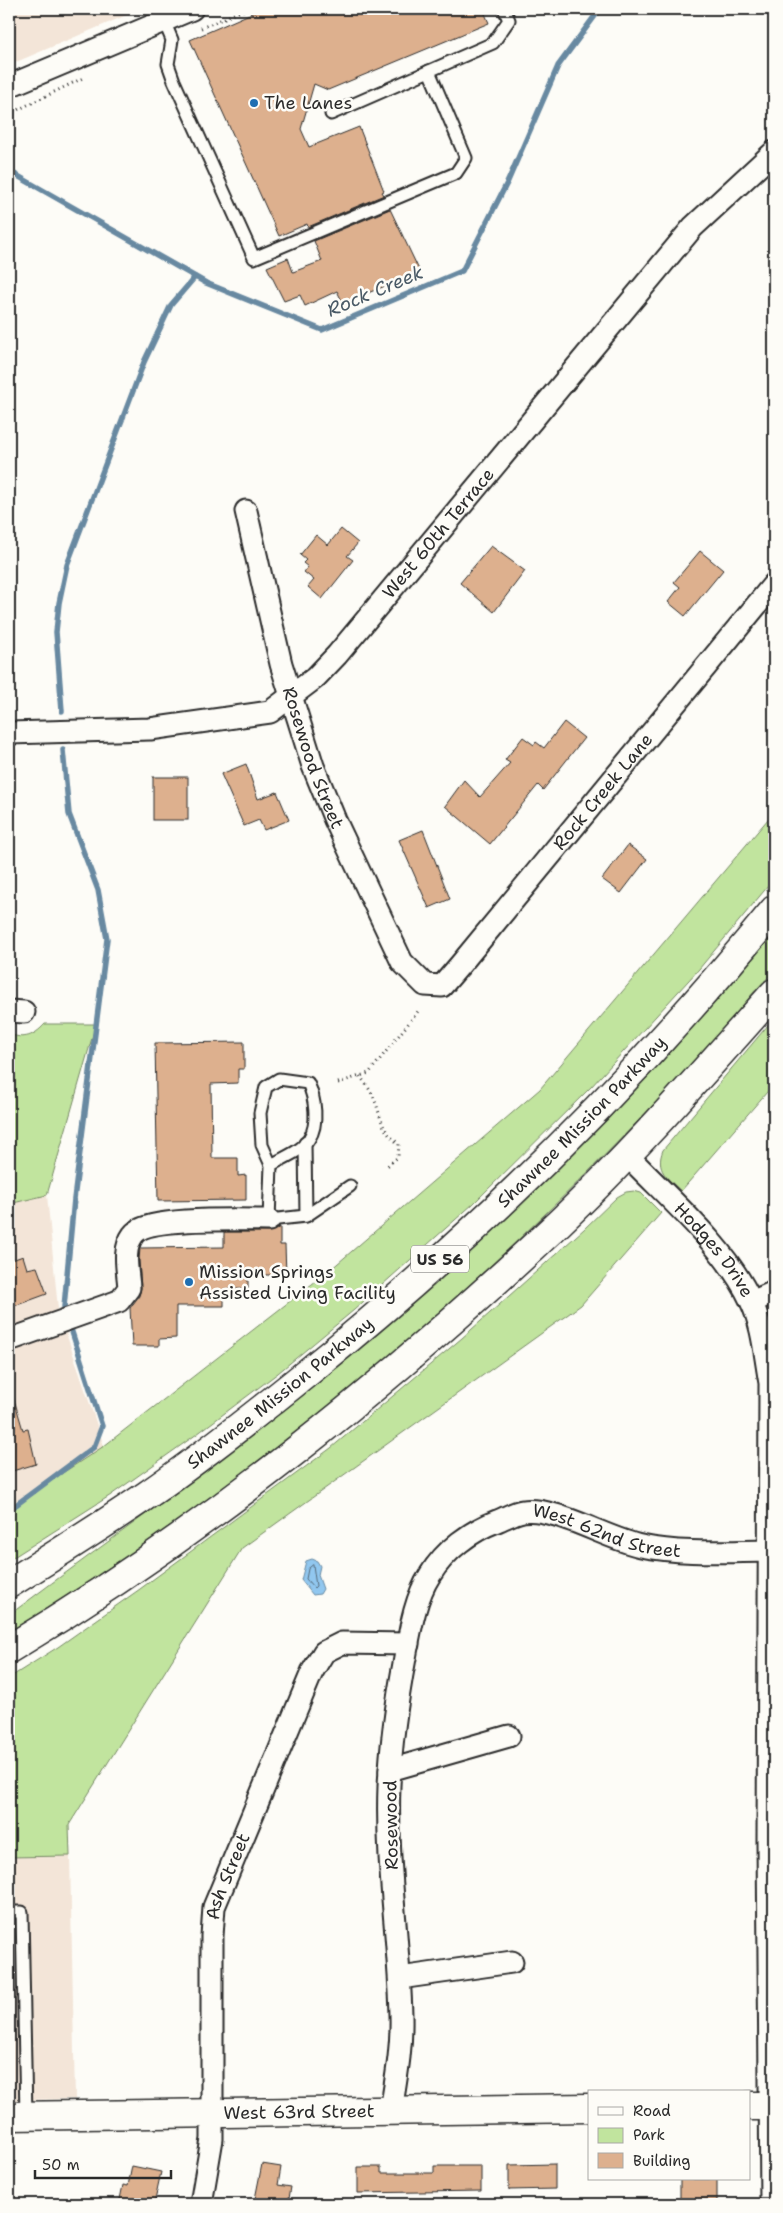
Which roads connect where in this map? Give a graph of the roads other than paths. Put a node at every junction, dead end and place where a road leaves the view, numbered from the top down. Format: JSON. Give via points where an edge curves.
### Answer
{"nodes":[{"id":1,"x":192,"y":9,"type":"edge"},
{"id":2,"x":504,"y":9,"type":"edge"},
{"id":3,"x":165,"y":23,"type":"edge"},
{"id":4,"x":429,"y":71,"type":"junction"},
{"id":5,"x":9,"y":86,"type":"edge"},
{"id":6,"x":331,"y":114,"type":"dead end"},
{"id":7,"x":774,"y":152,"type":"edge"},
{"id":8,"x":246,"y":511,"type":"dead end"},
{"id":9,"x":774,"y":584,"type":"edge"},
{"id":10,"x":291,"y":698,"type":"junction"},
{"id":11,"x":9,"y":733,"type":"edge"},
{"id":12,"x":774,"y":910,"type":"edge"},
{"id":13,"x":425,"y":985,"type":"joint"},
{"id":14,"x":774,"y":993,"type":"edge"},
{"id":15,"x":305,"y":1143,"type":"junction"},
{"id":16,"x":627,"y":1155,"type":"junction"},
{"id":17,"x":271,"y":1166,"type":"junction"},
{"id":18,"x":350,"y":1186,"type":"dead end"},
{"id":19,"x":306,"y":1216,"type":"junction"},
{"id":20,"x":269,"y":1220,"type":"junction"},
{"id":21,"x":774,"y":1292,"type":"edge"},
{"id":22,"x":752,"y":1302,"type":"junction"},
{"id":23,"x":9,"y":1340,"type":"edge"},
{"id":24,"x":451,"y":1550,"type":"joint"},
{"id":25,"x":772,"y":1551,"type":"edge"},
{"id":26,"x":9,"y":1584,"type":"edge"},
{"id":27,"x":408,"y":1644,"type":"junction"},
{"id":28,"x":9,"y":1650,"type":"edge"},
{"id":29,"x":509,"y":1736,"type":"dead end"},
{"id":30,"x":390,"y":1770,"type":"junction"},
{"id":31,"x":9,"y":1912,"type":"edge"},
{"id":32,"x":512,"y":1962,"type":"dead end"},
{"id":33,"x":400,"y":1978,"type":"junction"},
{"id":34,"x":764,"y":2106,"type":"edge"},
{"id":35,"x":588,"y":2108,"type":"edge"},
{"id":36,"x":392,"y":2111,"type":"junction"},
{"id":37,"x":212,"y":2113,"type":"junction"},
{"id":38,"x":17,"y":2116,"type":"edge"},
{"id":39,"x":201,"y":2204,"type":"edge"},
{"id":40,"x":771,"y":2204,"type":"edge"}],
"edges":[{"from":1,"to":3,"type":"street"},
{"from":2,"to":4,"type":"lane","via":[[508,20],[493,43]]},
{"from":3,"to":4,"type":"lane","via":[[168,64],[174,81],[254,258],[456,173],[466,158]]},
{"from":3,"to":5,"type":"street"},
{"from":4,"to":6,"type":"lane"},
{"from":7,"to":10,"type":"street","name":"West 60th Terrace","via":[[693,227],[337,655]]},
{"from":8,"to":10,"type":"street","name":"Rosewood Street"},
{"from":9,"to":13,"type":"street","name":"Rock Creek Lane","via":[[442,986]]},
{"from":10,"to":11,"type":"street","name":"West 60th Terrace","via":[[270,712],[223,720],[150,729]]},
{"from":10,"to":13,"type":"street","name":"Rosewood Street","via":[[313,766],[382,922],[402,962]]},
{"from":12,"to":26,"type":"main road","name":"Shawnee Mission Parkway","number":"US 56","via":[[664,1038],[589,1117],[515,1192],[431,1268],[248,1420],[148,1494]]},
{"from":14,"to":16,"type":"main road","number":"US 56"},
{"from":15,"to":17,"type":"lane"},
{"from":15,"to":17,"type":"lane","via":[[310,1138],[314,1120],[314,1096],[308,1083],[279,1079],[266,1087],[260,1113],[262,1145]]},
{"from":15,"to":19,"type":"lane"},
{"from":16,"to":22,"type":"street","name":"Hodges Drive","via":[[724,1257]]},
{"from":16,"to":28,"type":"main road","number":"US 56","via":[[560,1222],[374,1389],[200,1523],[88,1601]]},
{"from":17,"to":20,"type":"lane"},
{"from":18,"to":19,"type":"lane"},
{"from":19,"to":20,"type":"lane"},
{"from":20,"to":23,"type":"street","via":[[162,1223],[144,1227],[133,1234],[126,1252],[129,1288],[119,1301]]},
{"from":21,"to":22,"type":"street"},
{"from":22,"to":25,"type":"street","name":"Hodges Drive","via":[[761,1330],[770,1383]]},
{"from":24,"to":25,"type":"street","name":"West 62nd Street","via":[[481,1528],[523,1511],[555,1514],[618,1540],[643,1546],[681,1551]]},
{"from":24,"to":27,"type":"street","name":"Rosewood","via":[[422,1591]]},
{"from":25,"to":34,"type":"street","name":"Hodges Drive"},
{"from":27,"to":30,"type":"street","name":"Rosewood"},
{"from":27,"to":37,"type":"street","name":"Ash Street","via":[[342,1643],[324,1652],[312,1672],[214,1907]]},
{"from":29,"to":30,"type":"street"},
{"from":30,"to":33,"type":"street","name":"Rosewood","via":[[390,1857]]},
{"from":31,"to":38,"type":"lane","via":[[22,1912]]},
{"from":32,"to":33,"type":"street"},
{"from":33,"to":36,"type":"street","name":"Rosewood","via":[[401,2046]]},
{"from":34,"to":40,"type":"street","name":"Hodges Drive"},
{"from":35,"to":36,"type":"main road","name":"West 63rd Street"},
{"from":36,"to":37,"type":"main road","name":"West 63rd Street"},
{"from":37,"to":38,"type":"main road","name":"West 63rd Street"},
{"from":37,"to":39,"type":"street","name":"Ash Street","via":[[211,2154]]}]}
